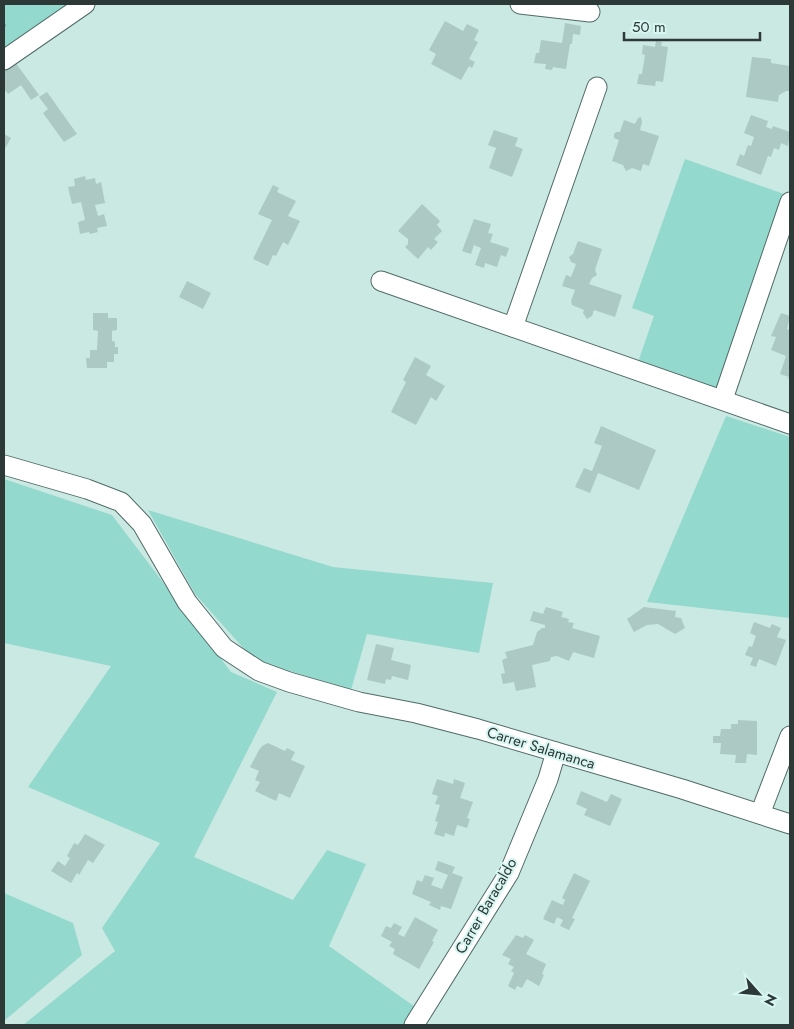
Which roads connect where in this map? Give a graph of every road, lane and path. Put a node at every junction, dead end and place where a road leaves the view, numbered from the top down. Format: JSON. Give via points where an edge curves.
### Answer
{"nodes":[{"id":1,"x":85,"y":4,"type":"edge"},
{"id":2,"x":520,"y":4,"type":"edge"},
{"id":3,"x":590,"y":12,"type":"dead end"},
{"id":4,"x":4,"y":60,"type":"edge"},
{"id":5,"x":596,"y":87,"type":"dead end"},
{"id":6,"x":790,"y":202,"type":"edge"},
{"id":7,"x":381,"y":281,"type":"dead end"},
{"id":8,"x":513,"y":327,"type":"junction"},
{"id":9,"x":723,"y":399,"type":"junction"},
{"id":10,"x":790,"y":424,"type":"edge"},
{"id":11,"x":4,"y":465,"type":"edge"},
{"id":12,"x":790,"y":736,"type":"edge"},
{"id":13,"x":556,"y":752,"type":"junction"},
{"id":14,"x":760,"y":814,"type":"junction"},
{"id":15,"x":790,"y":824,"type":"edge"},
{"id":16,"x":414,"y":1025,"type":"edge"}],
"edges":[{"from":1,"to":4,"type":"street"},
{"from":2,"to":3,"type":"street"},
{"from":5,"to":8,"type":"street"},
{"from":6,"to":9,"type":"street"},
{"from":7,"to":8,"type":"street"},
{"from":8,"to":9,"type":"street"},
{"from":9,"to":10,"type":"street"},
{"from":11,"to":13,"type":"street","name":"Carrer Salamanca","via":[[121,502],[142,524],[187,602],[224,648],[259,671],[359,702],[478,729]]},
{"from":12,"to":14,"type":"street"},
{"from":13,"to":14,"type":"street","name":"Carrer Salamanca"},
{"from":13,"to":16,"type":"street","name":"Carrer Baracaldo","via":[[548,779],[508,873]]},
{"from":14,"to":15,"type":"street","name":"Carrer Salamanca"}]}
